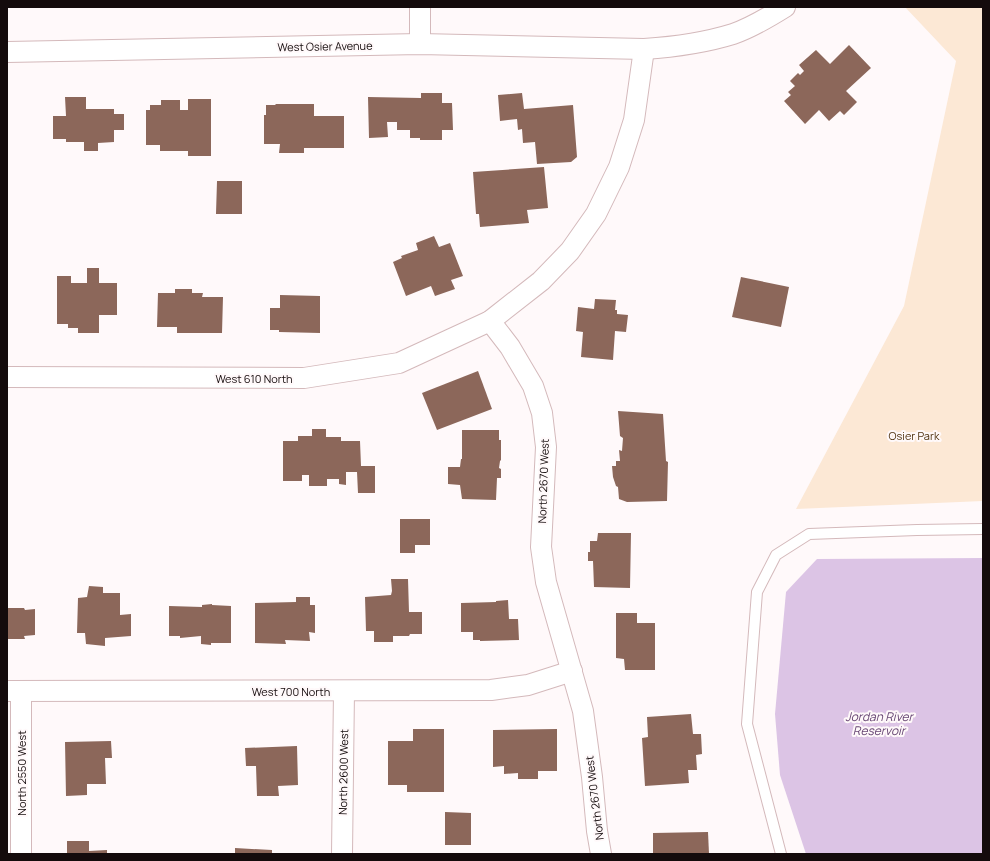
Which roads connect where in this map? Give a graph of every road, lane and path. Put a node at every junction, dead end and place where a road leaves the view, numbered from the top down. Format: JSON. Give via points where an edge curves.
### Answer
{"nodes":[{"id":1,"x":420,"y":7,"type":"edge"},
{"id":2,"x":785,"y":7,"type":"edge"},
{"id":3,"x":420,"y":44,"type":"junction"},
{"id":4,"x":644,"y":49,"type":"junction"},
{"id":5,"x":7,"y":52,"type":"edge"},
{"id":6,"x":490,"y":321,"type":"junction"},
{"id":7,"x":7,"y":377,"type":"edge"},
{"id":8,"x":983,"y":529,"type":"edge"},
{"id":9,"x":572,"y":670,"type":"junction"},
{"id":10,"x":14,"y":691,"type":"edge"},
{"id":11,"x":344,"y":691,"type":"junction"},
{"id":12,"x":22,"y":854,"type":"edge"},
{"id":13,"x":342,"y":854,"type":"edge"},
{"id":14,"x":601,"y":854,"type":"edge"},
{"id":15,"x":781,"y":854,"type":"edge"}],
"edges":[{"from":1,"to":3,"type":"street"},
{"from":2,"to":4,"type":"street","name":"West Osier Avenue","via":[[734,34],[673,47]]},
{"from":3,"to":4,"type":"street","name":"West Osier Avenue"},
{"from":3,"to":5,"type":"street","name":"West Osier Avenue"},
{"from":4,"to":6,"type":"street","via":[[634,120],[619,167],[596,214],[570,251],[540,281]]},
{"from":6,"to":7,"type":"street","name":"West 610 North","via":[[399,363],[304,378]]},
{"from":6,"to":9,"type":"street","name":"North 2670 West","via":[[510,347],[533,386],[542,413],[546,447],[541,547],[546,582]]},
{"from":8,"to":15,"type":"lane","via":[[809,534],[776,555],[757,592],[747,724]]},
{"from":9,"to":11,"type":"street","name":"West 700 North","via":[[528,685],[491,690]]},
{"from":9,"to":14,"type":"street","name":"North 2670 West","via":[[583,711]]},
{"from":10,"to":11,"type":"street","name":"West 700 North"},
{"from":10,"to":12,"type":"street","name":"North 2550 West"},
{"from":11,"to":13,"type":"street","name":"North 2600 West"}]}
